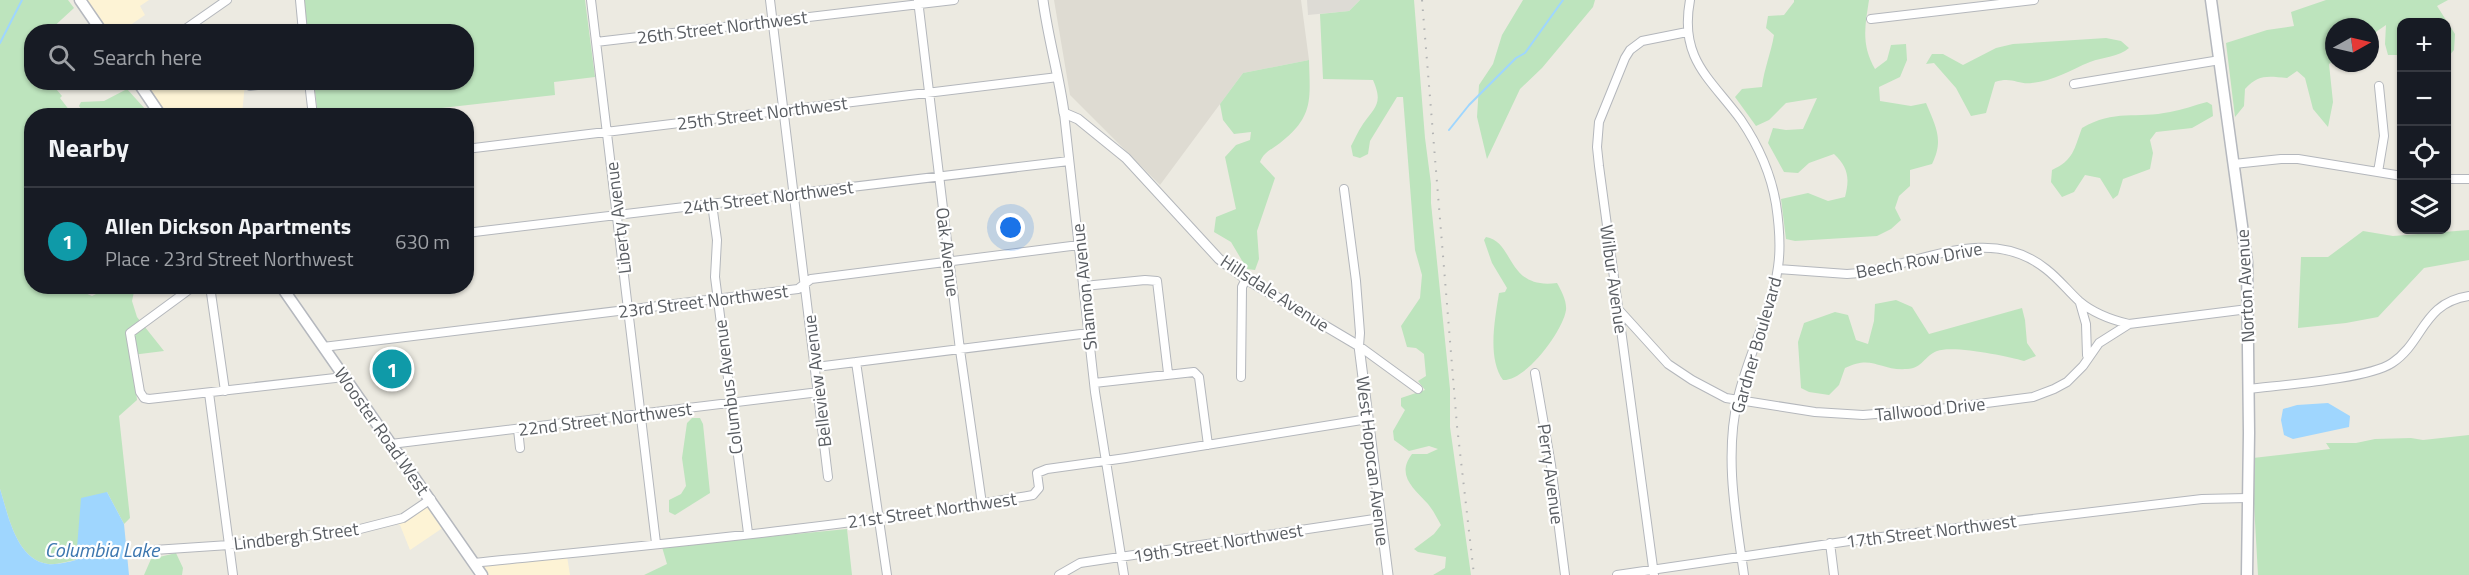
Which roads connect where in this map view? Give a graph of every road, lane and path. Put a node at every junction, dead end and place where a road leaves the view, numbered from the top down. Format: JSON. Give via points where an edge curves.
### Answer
{"nodes":[{"id":1,"x":80,"y":0,"type":"edge"},
{"id":2,"x":227,"y":0,"type":"edge"},
{"id":3,"x":300,"y":0,"type":"edge"},
{"id":4,"x":591,"y":0,"type":"edge"},
{"id":5,"x":770,"y":0,"type":"edge"},
{"id":6,"x":954,"y":0,"type":"edge"},
{"id":7,"x":1043,"y":0,"type":"edge"},
{"id":8,"x":1690,"y":0,"type":"edge"},
{"id":9,"x":2034,"y":0,"type":"edge"},
{"id":10,"x":2211,"y":0,"type":"edge"},
{"id":11,"x":918,"y":2,"type":"edge"},
{"id":12,"x":1871,"y":19,"type":"dead end"},
{"id":13,"x":773,"y":21,"type":"junction"},
{"id":14,"x":96,"y":24,"type":"edge"},
{"id":15,"x":193,"y":24,"type":"edge"},
{"id":16,"x":302,"y":24,"type":"edge"},
{"id":17,"x":1687,"y":32,"type":"junction"},
{"id":18,"x":596,"y":42,"type":"junction"},
{"id":19,"x":2220,"y":60,"type":"junction"},
{"id":20,"x":1058,"y":77,"type":"junction"},
{"id":21,"x":2074,"y":84,"type":"dead end"},
{"id":22,"x":2379,"y":86,"type":"dead end"},
{"id":23,"x":143,"y":90,"type":"edge"},
{"id":24,"x":310,"y":90,"type":"edge"},
{"id":25,"x":928,"y":93,"type":"junction"},
{"id":26,"x":156,"y":108,"type":"edge"},
{"id":27,"x":312,"y":108,"type":"edge"},
{"id":28,"x":784,"y":111,"type":"junction"},
{"id":29,"x":1064,"y":113,"type":"junction"},
{"id":30,"x":607,"y":132,"type":"junction"},
{"id":31,"x":474,"y":148,"type":"edge"},
{"id":32,"x":1070,"y":161,"type":"junction"},
{"id":33,"x":2234,"y":164,"type":"junction"},
{"id":34,"x":2378,"y":172,"type":"junction"},
{"id":35,"x":2397,"y":175,"type":"edge"},
{"id":36,"x":939,"y":177,"type":"junction"},
{"id":37,"x":2451,"y":179,"type":"edge"},
{"id":38,"x":2469,"y":179,"type":"edge"},
{"id":39,"x":1344,"y":189,"type":"dead end"},
{"id":40,"x":794,"y":194,"type":"junction"},
{"id":41,"x":712,"y":204,"type":"junction"},
{"id":42,"x":618,"y":214,"type":"junction"},
{"id":43,"x":474,"y":231,"type":"edge"},
{"id":44,"x":1079,"y":245,"type":"junction"},
{"id":45,"x":949,"y":262,"type":"junction"},
{"id":46,"x":1778,"y":269,"type":"junction"},
{"id":47,"x":1246,"y":279,"type":"junction"},
{"id":48,"x":806,"y":284,"type":"junction"},
{"id":49,"x":1084,"y":286,"type":"junction"},
{"id":50,"x":183,"y":294,"type":"edge"},
{"id":51,"x":211,"y":294,"type":"edge"},
{"id":52,"x":287,"y":294,"type":"edge"},
{"id":53,"x":2469,"y":296,"type":"edge"},
{"id":54,"x":718,"y":298,"type":"junction"},
{"id":55,"x":2079,"y":301,"type":"junction"},
{"id":56,"x":2248,"y":309,"type":"junction"},
{"id":57,"x":629,"y":310,"type":"junction"},
{"id":58,"x":1618,"y":310,"type":"junction"},
{"id":59,"x":2129,"y":324,"type":"junction"},
{"id":60,"x":1089,"y":333,"type":"junction"},
{"id":61,"x":1359,"y":346,"type":"junction"},
{"id":62,"x":323,"y":347,"type":"junction"},
{"id":63,"x":960,"y":350,"type":"junction"},
{"id":64,"x":2086,"y":360,"type":"junction"},
{"id":65,"x":856,"y":362,"type":"junction"},
{"id":66,"x":816,"y":367,"type":"junction"},
{"id":67,"x":1168,"y":373,"type":"junction"},
{"id":68,"x":1535,"y":373,"type":"dead end"},
{"id":69,"x":344,"y":377,"type":"junction"},
{"id":70,"x":1241,"y":377,"type":"dead end"},
{"id":71,"x":1094,"y":383,"type":"junction"},
{"id":72,"x":1419,"y":389,"type":"dead end"},
{"id":73,"x":2248,"y":389,"type":"junction"},
{"id":74,"x":225,"y":391,"type":"junction"},
{"id":75,"x":819,"y":392,"type":"junction"},
{"id":76,"x":209,"y":393,"type":"junction"},
{"id":77,"x":1737,"y":400,"type":"junction"},
{"id":78,"x":731,"y":404,"type":"junction"},
{"id":79,"x":641,"y":415,"type":"junction"},
{"id":80,"x":1368,"y":419,"type":"junction"},
{"id":81,"x":518,"y":429,"type":"junction"},
{"id":82,"x":391,"y":444,"type":"junction"},
{"id":83,"x":1208,"y":445,"type":"junction"},
{"id":84,"x":520,"y":448,"type":"dead end"},
{"id":85,"x":1106,"y":461,"type":"junction"},
{"id":86,"x":828,"y":477,"type":"dead end"},
{"id":87,"x":2247,"y":498,"type":"junction"},
{"id":88,"x":431,"y":499,"type":"junction"},
{"id":89,"x":982,"y":504,"type":"junction"},
{"id":90,"x":1381,"y":518,"type":"junction"},
{"id":91,"x":879,"y":519,"type":"junction"},
{"id":92,"x":748,"y":533,"type":"junction"},
{"id":93,"x":656,"y":543,"type":"junction"},
{"id":94,"x":1830,"y":543,"type":"junction"},
{"id":95,"x":229,"y":545,"type":"junction"},
{"id":96,"x":154,"y":550,"type":"dead end"},
{"id":97,"x":1742,"y":556,"type":"junction"},
{"id":98,"x":1121,"y":558,"type":"junction"},
{"id":99,"x":474,"y":563,"type":"junction"},
{"id":100,"x":1653,"y":572,"type":"edge"},
{"id":101,"x":233,"y":575,"type":"edge"},
{"id":102,"x":482,"y":575,"type":"edge"},
{"id":103,"x":887,"y":575,"type":"edge"},
{"id":104,"x":1059,"y":575,"type":"edge"},
{"id":105,"x":1124,"y":575,"type":"edge"},
{"id":106,"x":1388,"y":575,"type":"edge"},
{"id":107,"x":1565,"y":575,"type":"edge"},
{"id":108,"x":1617,"y":575,"type":"edge"},
{"id":109,"x":1744,"y":575,"type":"edge"},
{"id":110,"x":1834,"y":575,"type":"edge"},
{"id":111,"x":2247,"y":575,"type":"edge"}],
"edges":[{"from":1,"to":14,"type":"main road"},
{"from":2,"to":15,"type":"street"},
{"from":3,"to":16,"type":"street"},
{"from":4,"to":18,"type":"street","name":"Liberty Avenue"},
{"from":5,"to":13,"type":"street","name":"Belleview Avenue"},
{"from":6,"to":11,"type":"street","name":"26th Street Northwest"},
{"from":7,"to":20,"type":"street","name":"Shannon Avenue"},
{"from":8,"to":17,"type":"street","name":"Gardner Boulevard"},
{"from":9,"to":12,"type":"street"},
{"from":10,"to":19,"type":"main road","name":"Norton Avenue"},
{"from":11,"to":13,"type":"street","name":"26th Street Northwest"},
{"from":11,"to":25,"type":"street","name":"Oak Avenue"},
{"from":13,"to":18,"type":"street","name":"26th Street Northwest"},
{"from":13,"to":28,"type":"street","name":"Belleview Avenue"},
{"from":17,"to":46,"type":"street","name":"Gardner Boulevard","via":[[1702,73],[1740,120],[1766,167],[1776,206]]},
{"from":17,"to":58,"type":"street","name":"Wilbur Avenue","via":[[1647,39],[1630,50],[1599,122],[1597,147]]},
{"from":18,"to":30,"type":"street","name":"Liberty Avenue"},
{"from":19,"to":21,"type":"street"},
{"from":19,"to":33,"type":"main road","name":"Norton Avenue"},
{"from":20,"to":25,"type":"street","name":"25th Street Northwest"},
{"from":20,"to":29,"type":"street","name":"Shannon Avenue"},
{"from":22,"to":34,"type":"street","via":[[2384,136]]},
{"from":23,"to":26,"type":"main road"},
{"from":24,"to":27,"type":"street"},
{"from":25,"to":28,"type":"street","name":"25th Street Northwest"},
{"from":25,"to":36,"type":"street","name":"Oak Avenue"},
{"from":28,"to":30,"type":"street","name":"25th Street Northwest"},
{"from":28,"to":40,"type":"street","name":"Belleview Avenue"},
{"from":29,"to":32,"type":"street","name":"Shannon Avenue"},
{"from":29,"to":47,"type":"street","name":"Hillsdale Avenue","via":[[1078,119],[1126,158],[1219,259]]},
{"from":30,"to":31,"type":"street","name":"25th Street Northwest"},
{"from":30,"to":42,"type":"street","name":"Liberty Avenue"},
{"from":32,"to":36,"type":"street","name":"24th Street Northwest"},
{"from":32,"to":44,"type":"street","name":"Shannon Avenue"},
{"from":33,"to":34,"type":"street","via":[[2298,159]]},
{"from":33,"to":56,"type":"main road","name":"Norton Avenue","via":[[2246,256]]},
{"from":34,"to":35,"type":"street"},
{"from":36,"to":40,"type":"street","name":"24th Street Northwest"},
{"from":36,"to":45,"type":"street","name":"Oak Avenue"},
{"from":37,"to":38,"type":"street"},
{"from":39,"to":61,"type":"street","via":[[1356,281]]},
{"from":40,"to":41,"type":"street","name":"24th Street Northwest"},
{"from":40,"to":48,"type":"street","name":"Belleview Avenue"},
{"from":41,"to":42,"type":"street","name":"24th Street Northwest"},
{"from":41,"to":54,"type":"street","name":"Columbus Avenue"},
{"from":42,"to":43,"type":"street","name":"24th Street Northwest"},
{"from":42,"to":57,"type":"street","name":"Liberty Avenue"},
{"from":44,"to":45,"type":"street","name":"23rd Street Northwest"},
{"from":44,"to":49,"type":"street","name":"Shannon Avenue"},
{"from":45,"to":48,"type":"street","name":"23rd Street Northwest","via":[[811,279]]},
{"from":45,"to":63,"type":"street","name":"Oak Avenue"},
{"from":46,"to":55,"type":"street","name":"Beech Row Drive","via":[[1860,273],[1966,248],[1992,247],[2038,262]]},
{"from":46,"to":77,"type":"street","name":"Gardner Boulevard"},
{"from":47,"to":61,"type":"street","name":"Hillsdale Avenue"},
{"from":47,"to":70,"type":"street","via":[[1242,287]]},
{"from":48,"to":54,"type":"street","name":"23rd Street Northwest","via":[[798,289]]},
{"from":48,"to":66,"type":"street","name":"Belleview Avenue"},
{"from":49,"to":60,"type":"street","name":"Shannon Avenue"},
{"from":49,"to":67,"type":"street","via":[[1158,281]]},
{"from":50,"to":76,"type":"street","via":[[130,335],[140,392],[151,399]]},
{"from":51,"to":74,"type":"street"},
{"from":52,"to":62,"type":"main road","name":"Wooster Road West"},
{"from":53,"to":73,"type":"street","via":[[2437,309],[2401,356],[2381,369]]},
{"from":54,"to":57,"type":"street","name":"23rd Street Northwest"},
{"from":54,"to":78,"type":"street","name":"Columbus Avenue"},
{"from":55,"to":59,"type":"street","name":"Beech Row Drive","via":[[2103,316]]},
{"from":55,"to":64,"type":"street","name":"Beech Row Drive","via":[[2087,331]]},
{"from":56,"to":59,"type":"street","name":"Tallwood Drive"},
{"from":56,"to":73,"type":"main road","name":"Norton Avenue"},
{"from":57,"to":62,"type":"street","name":"23rd Street Northwest"},
{"from":57,"to":79,"type":"street","name":"Liberty Avenue"},
{"from":58,"to":77,"type":"street","name":"Tallwood Drive","via":[[1679,372],[1717,394]]},
{"from":58,"to":100,"type":"street","name":"Wilbur Avenue"},
{"from":59,"to":64,"type":"street","name":"Tallwood Drive","via":[[2099,343]]},
{"from":60,"to":63,"type":"street"},
{"from":60,"to":71,"type":"street","name":"Shannon Avenue"},
{"from":61,"to":72,"type":"street","name":"Hillsdale Avenue"},
{"from":61,"to":80,"type":"street","name":"West Hopocan Avenue"},
{"from":62,"to":69,"type":"main road","name":"Wooster Road West"},
{"from":63,"to":65,"type":"street"},
{"from":63,"to":89,"type":"street","name":"Oak Avenue"},
{"from":64,"to":77,"type":"street","name":"Tallwood Drive","via":[[2067,381],[2044,394],[1940,409],[1839,415]]},
{"from":65,"to":66,"type":"street"},
{"from":65,"to":91,"type":"street"},
{"from":66,"to":75,"type":"street","name":"Belleview Avenue"},
{"from":67,"to":71,"type":"street"},
{"from":67,"to":83,"type":"street","via":[[1186,371],[1199,376]]},
{"from":68,"to":107,"type":"street","name":"Perry Avenue"},
{"from":69,"to":74,"type":"street"},
{"from":69,"to":82,"type":"main road","name":"Wooster Road West"},
{"from":71,"to":85,"type":"street","name":"Shannon Avenue"},
{"from":73,"to":87,"type":"main road","name":"Norton Avenue"},
{"from":74,"to":76,"type":"street"},
{"from":75,"to":78,"type":"street","name":"22nd Street Northwest"},
{"from":75,"to":86,"type":"street","name":"Belleview Avenue"},
{"from":76,"to":95,"type":"street"},
{"from":77,"to":97,"type":"street","name":"Gardner Boulevard","via":[[1732,447]]},
{"from":78,"to":79,"type":"street","name":"22nd Street Northwest"},
{"from":78,"to":92,"type":"street","name":"Columbus Avenue"},
{"from":79,"to":81,"type":"street","name":"22nd Street Northwest"},
{"from":79,"to":93,"type":"street","name":"Liberty Avenue"},
{"from":80,"to":83,"type":"street","name":"21st Street Northwest"},
{"from":80,"to":90,"type":"street","name":"West Hopocan Avenue"},
{"from":81,"to":82,"type":"street","name":"22nd Street Northwest"},
{"from":81,"to":84,"type":"street"},
{"from":82,"to":88,"type":"main road","name":"Wooster Road West"},
{"from":83,"to":85,"type":"street","name":"21st Street Northwest"},
{"from":85,"to":89,"type":"street","name":"21st Street Northwest","via":[[1039,471],[1039,488],[1033,495]]},
{"from":85,"to":98,"type":"street","name":"Shannon Avenue"},
{"from":87,"to":94,"type":"street","name":"17th Street Northwest","via":[[2202,499]]},
{"from":87,"to":111,"type":"main road","name":"Norton Avenue"},
{"from":88,"to":95,"type":"street","name":"Lindbergh Street","via":[[404,518],[377,526]]},
{"from":88,"to":99,"type":"main road","name":"Wooster Road West"},
{"from":89,"to":91,"type":"street","name":"21st Street Northwest"},
{"from":90,"to":98,"type":"street","name":"19th Street Northwest"},
{"from":90,"to":106,"type":"street","name":"West Hopocan Avenue"},
{"from":91,"to":92,"type":"street","name":"21st Street Northwest"},
{"from":91,"to":103,"type":"street"},
{"from":92,"to":93,"type":"street","name":"21st Street Northwest"},
{"from":93,"to":99,"type":"street","name":"21st Street Northwest"},
{"from":94,"to":97,"type":"street","name":"17th Street Northwest"},
{"from":94,"to":110,"type":"street"},
{"from":95,"to":96,"type":"street","name":"Lindbergh Street"},
{"from":95,"to":101,"type":"street"},
{"from":97,"to":100,"type":"street","name":"17th Street Northwest"},
{"from":97,"to":109,"type":"street","name":"Gardner Boulevard"},
{"from":98,"to":104,"type":"street","name":"19th Street Northwest","via":[[1080,563]]},
{"from":98,"to":105,"type":"street","name":"Shannon Avenue"},
{"from":99,"to":102,"type":"main road","name":"Wooster Road West"},
{"from":100,"to":108,"type":"street","name":"17th Street Northwest"}]}
